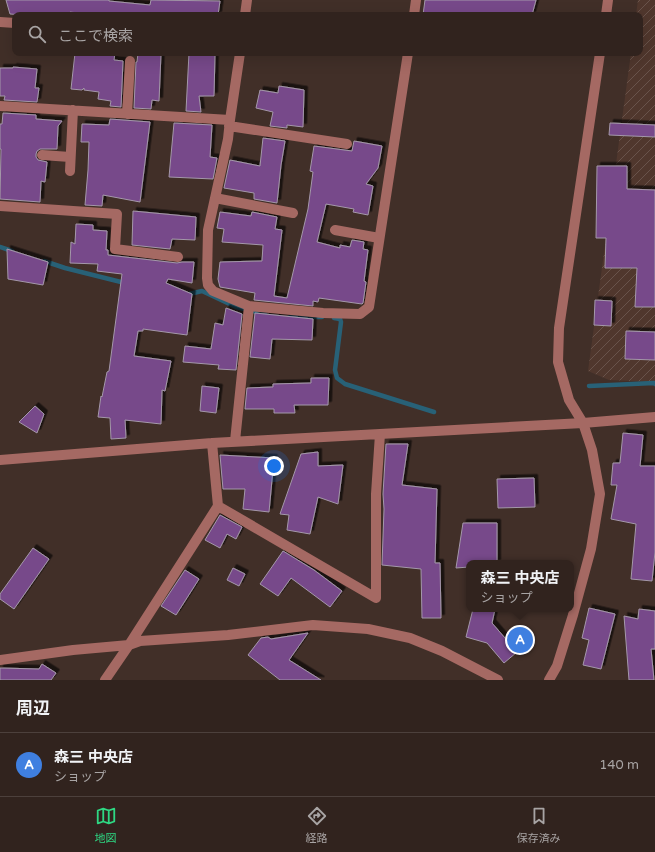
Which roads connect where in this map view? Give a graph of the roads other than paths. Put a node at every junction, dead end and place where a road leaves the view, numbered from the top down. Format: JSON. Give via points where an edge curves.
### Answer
{"nodes":[{"id":1,"x":247,"y":0,"type":"edge"},
{"id":2,"x":416,"y":0,"type":"edge"},
{"id":3,"x":608,"y":0,"type":"edge"},
{"id":4,"x":245,"y":12,"type":"edge"},
{"id":5,"x":414,"y":12,"type":"edge"},
{"id":6,"x":606,"y":12,"type":"edge"},
{"id":7,"x":0,"y":22,"type":"edge"},
{"id":8,"x":12,"y":23,"type":"edge"},
{"id":9,"x":240,"y":56,"type":"edge"},
{"id":10,"x":408,"y":56,"type":"edge"},
{"id":11,"x":600,"y":56,"type":"edge"},
{"id":12,"x":130,"y":61,"type":"dead end"},
{"id":13,"x":0,"y":106,"type":"edge"},
{"id":14,"x":72,"y":110,"type":"junction"},
{"id":15,"x":127,"y":114,"type":"junction"},
{"id":16,"x":230,"y":123,"type":"junction"},
{"id":17,"x":347,"y":144,"type":"dead end"},
{"id":18,"x":42,"y":155,"type":"dead end"},
{"id":19,"x":70,"y":157,"type":"junction"},
{"id":20,"x":70,"y":171,"type":"dead end"},
{"id":21,"x":216,"y":198,"type":"junction"},
{"id":22,"x":0,"y":206,"type":"edge"},
{"id":23,"x":293,"y":213,"type":"dead end"},
{"id":24,"x":335,"y":230,"type":"dead end"},
{"id":25,"x":379,"y":238,"type":"junction"},
{"id":26,"x":178,"y":257,"type":"dead end"},
{"id":27,"x":249,"y":309,"type":"junction"},
{"id":28,"x":655,"y":417,"type":"edge"},
{"id":29,"x":582,"y":423,"type":"junction"},
{"id":30,"x":380,"y":434,"type":"junction"},
{"id":31,"x":235,"y":441,"type":"junction"},
{"id":32,"x":212,"y":443,"type":"junction"},
{"id":33,"x":0,"y":460,"type":"edge"},
{"id":34,"x":218,"y":506,"type":"junction"},
{"id":35,"x":574,"y":611,"type":"edge"},
{"id":36,"x":574,"y":612,"type":"edge"},
{"id":37,"x":129,"y":644,"type":"junction"},
{"id":38,"x":0,"y":660,"type":"edge"},
{"id":39,"x":105,"y":680,"type":"edge"},
{"id":40,"x":498,"y":680,"type":"edge"},
{"id":41,"x":549,"y":680,"type":"edge"}],
"edges":[{"from":1,"to":4,"type":"street"},
{"from":2,"to":5,"type":"street"},
{"from":3,"to":6,"type":"street"},
{"from":7,"to":8,"type":"street"},
{"from":9,"to":16,"type":"street"},
{"from":10,"to":25,"type":"street"},
{"from":11,"to":29,"type":"street","via":[[559,328],[558,362],[569,400]]},
{"from":12,"to":15,"type":"street"},
{"from":13,"to":14,"type":"street"},
{"from":14,"to":15,"type":"street"},
{"from":14,"to":19,"type":"street"},
{"from":15,"to":16,"type":"street"},
{"from":16,"to":17,"type":"street"},
{"from":16,"to":21,"type":"street"},
{"from":18,"to":19,"type":"street"},
{"from":19,"to":20,"type":"street"},
{"from":21,"to":23,"type":"street"},
{"from":21,"to":27,"type":"street","via":[[208,230],[208,285],[214,291]]},
{"from":22,"to":26,"type":"street","via":[[117,214],[115,249]]},
{"from":24,"to":25,"type":"street"},
{"from":25,"to":27,"type":"street","via":[[369,306],[360,314]]},
{"from":27,"to":31,"type":"street"},
{"from":28,"to":29,"type":"street"},
{"from":29,"to":30,"type":"street"},
{"from":29,"to":35,"type":"street","via":[[592,450],[600,494],[591,549]]},
{"from":30,"to":31,"type":"street"},
{"from":30,"to":34,"type":"street","via":[[376,494],[376,598]]},
{"from":31,"to":32,"type":"street"},
{"from":32,"to":33,"type":"street"},
{"from":32,"to":34,"type":"street"},
{"from":34,"to":37,"type":"street"},
{"from":36,"to":41,"type":"street","via":[[557,666]]},
{"from":37,"to":38,"type":"street"},
{"from":37,"to":39,"type":"street"},
{"from":37,"to":40,"type":"street","via":[[313,625],[368,629],[410,638],[442,651]]}]}
